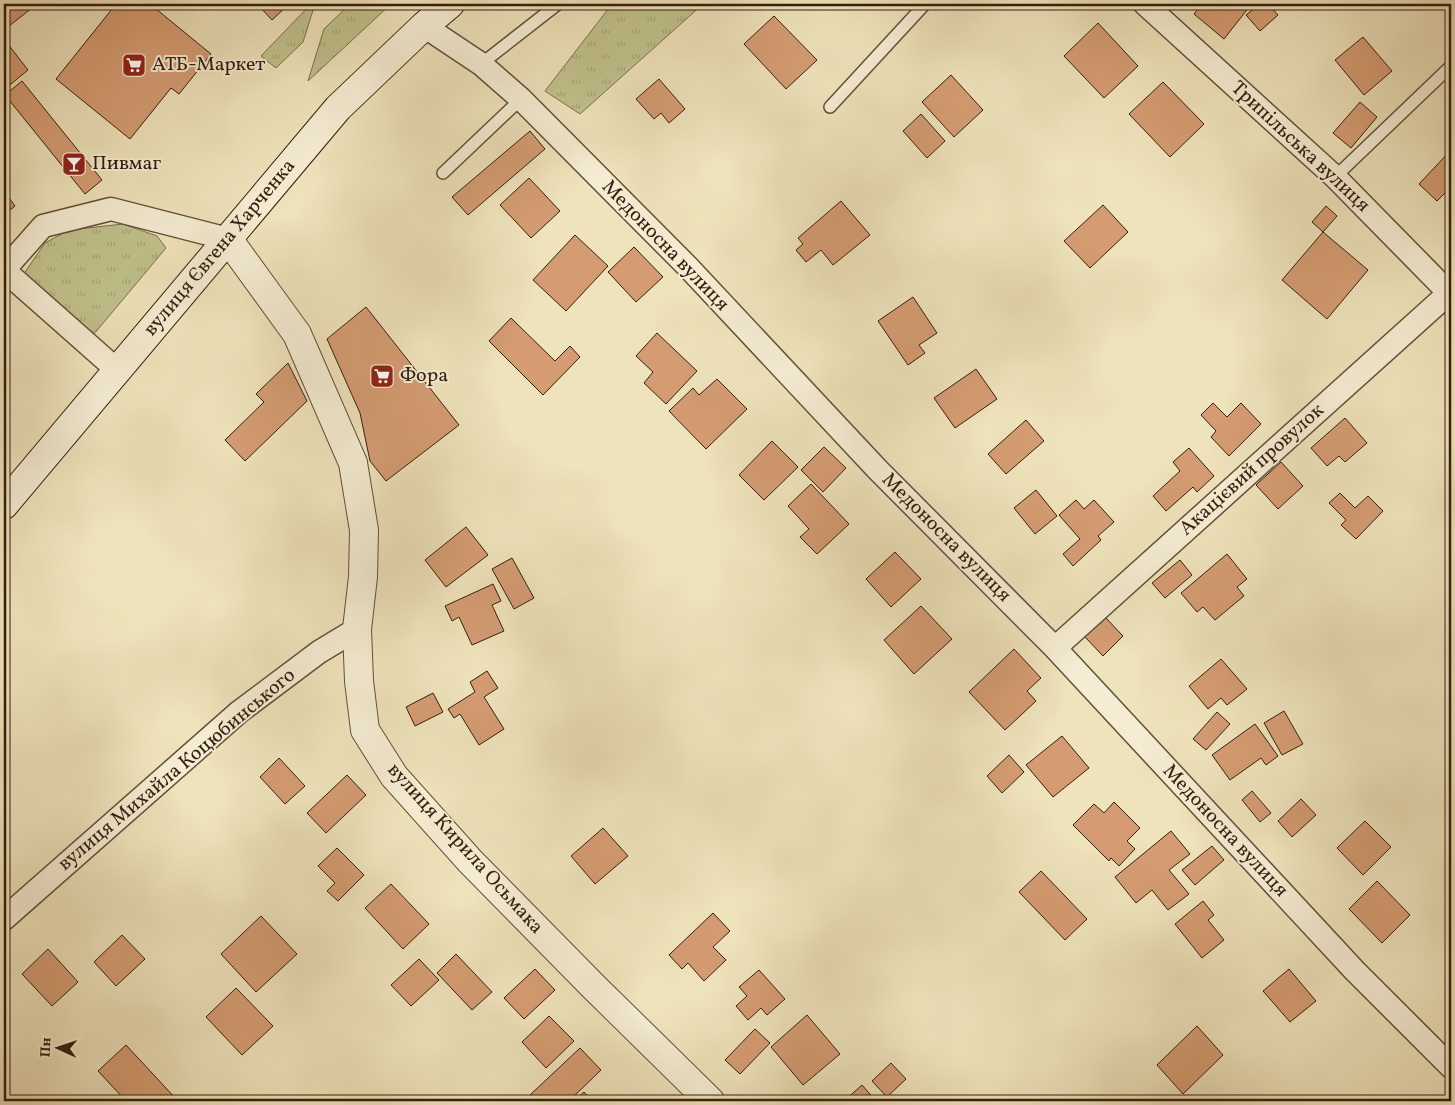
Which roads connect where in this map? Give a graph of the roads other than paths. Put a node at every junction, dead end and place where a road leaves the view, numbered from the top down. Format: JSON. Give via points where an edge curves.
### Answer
{"nodes":[{"id":1,"x":450,"y":4,"type":"edge"},
{"id":2,"x":558,"y":4,"type":"edge"},
{"id":3,"x":925,"y":4,"type":"edge"},
{"id":4,"x":1145,"y":4,"type":"edge"},
{"id":5,"x":424,"y":26,"type":"junction"},
{"id":6,"x":481,"y":64,"type":"junction"},
{"id":7,"x":1451,"y":66,"type":"edge"},
{"id":8,"x":521,"y":99,"type":"junction"},
{"id":9,"x":830,"y":107,"type":"dead end"},
{"id":10,"x":443,"y":173,"type":"dead end"},
{"id":11,"x":1335,"y":177,"type":"junction"},
{"id":12,"x":228,"y":239,"type":"junction"},
{"id":13,"x":4,"y":270,"type":"edge"},
{"id":14,"x":1450,"y":294,"type":"edge"},
{"id":15,"x":117,"y":370,"type":"junction"},
{"id":16,"x":4,"y":505,"type":"edge"},
{"id":17,"x":357,"y":629,"type":"junction"},
{"id":18,"x":1055,"y":648,"type":"junction"},
{"id":19,"x":4,"y":920,"type":"edge"},
{"id":20,"x":1451,"y":1067,"type":"edge"},
{"id":21,"x":710,"y":1101,"type":"edge"}],
"edges":[{"from":1,"to":5,"type":"street","name":"вулиця Євгена Харченка"},
{"from":2,"to":6,"type":"lane"},
{"from":3,"to":9,"type":"lane"},
{"from":4,"to":11,"type":"street","name":"Трипільська вулиця"},
{"from":5,"to":6,"type":"street","name":"Медоносна вулиця"},
{"from":5,"to":12,"type":"street","name":"вулиця Євгена Харченка","via":[[338,108]]},
{"from":6,"to":8,"type":"street","name":"Медоносна вулиця"},
{"from":7,"to":11,"type":"lane"},
{"from":8,"to":10,"type":"lane"},
{"from":8,"to":18,"type":"street","name":"Медоносна вулиця","via":[[688,267],[878,470]]},
{"from":11,"to":14,"type":"street","name":"Трипільська вулиця"},
{"from":12,"to":13,"type":"street","via":[[111,209],[43,226]]},
{"from":12,"to":15,"type":"street","name":"вулиця Євгена Харченка"},
{"from":12,"to":17,"type":"street","name":"вулиця Кирила Осьмака","via":[[297,334],[353,463],[364,530]]},
{"from":13,"to":15,"type":"street"},
{"from":14,"to":18,"type":"street","name":"Акацієвий провулок"},
{"from":15,"to":16,"type":"street","name":"вулиця Євгена Харченка"},
{"from":17,"to":19,"type":"street","name":"вулиця Михайла Коцюбинського","via":[[319,652],[239,712]]},
{"from":17,"to":21,"type":"street","name":"вулиця Кирила Осьмака","via":[[358,681],[365,730],[394,776],[470,861]]},
{"from":18,"to":20,"type":"street","name":"Медоносна вулиця","via":[[1355,971]]}]}
